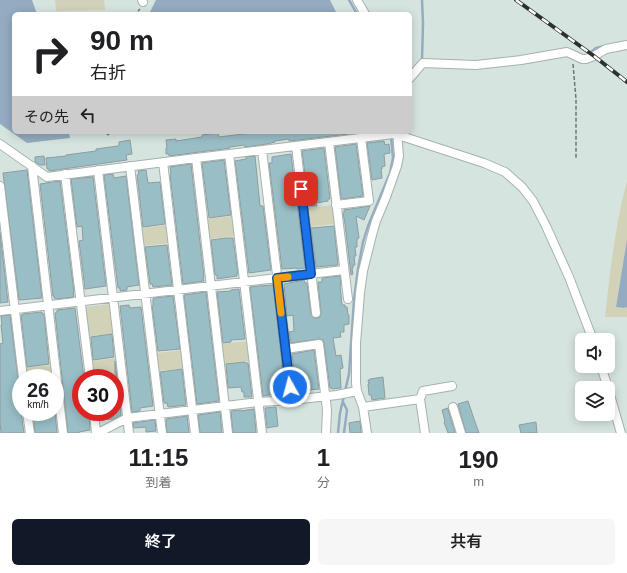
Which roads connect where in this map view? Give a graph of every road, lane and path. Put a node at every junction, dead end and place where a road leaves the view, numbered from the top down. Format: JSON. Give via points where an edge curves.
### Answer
{"nodes":[{"id":1,"x":357,"y":0,"type":"edge"},
{"id":2,"x":143,"y":1,"type":"edge"},
{"id":3,"x":137,"y":12,"type":"edge"},
{"id":4,"x":364,"y":12,"type":"edge"},
{"id":5,"x":627,"y":45,"type":"edge"},
{"id":6,"x":572,"y":54,"type":"junction"},
{"id":7,"x":412,"y":76,"type":"edge"},
{"id":8,"x":394,"y":134,"type":"edge"},
{"id":9,"x":361,"y":138,"type":"junction"},
{"id":10,"x":329,"y":142,"type":"junction"},
{"id":11,"x":0,"y":144,"type":"edge"},
{"id":12,"x":296,"y":146,"type":"junction"},
{"id":13,"x":262,"y":150,"type":"junction"},
{"id":14,"x":229,"y":154,"type":"junction"},
{"id":15,"x":196,"y":158,"type":"junction"},
{"id":16,"x":576,"y":158,"type":"dead end"},
{"id":17,"x":163,"y":162,"type":"junction"},
{"id":18,"x":32,"y":166,"type":"junction"},
{"id":19,"x":130,"y":166,"type":"junction"},
{"id":20,"x":98,"y":170,"type":"junction"},
{"id":21,"x":65,"y":174,"type":"junction"},
{"id":22,"x":0,"y":186,"type":"edge"},
{"id":23,"x":336,"y":205,"type":"junction"},
{"id":24,"x":344,"y":270,"type":"junction"},
{"id":25,"x":311,"y":274,"type":"junction"},
{"id":26,"x":277,"y":278,"type":"junction"},
{"id":27,"x":244,"y":282,"type":"junction"},
{"id":28,"x":211,"y":286,"type":"junction"},
{"id":29,"x":178,"y":290,"type":"junction"},
{"id":30,"x":145,"y":294,"type":"junction"},
{"id":31,"x":113,"y":298,"type":"junction"},
{"id":32,"x":348,"y":299,"type":"dead end"},
{"id":33,"x":80,"y":301,"type":"junction"},
{"id":34,"x":48,"y":305,"type":"junction"},
{"id":35,"x":15,"y":309,"type":"junction"},
{"id":36,"x":0,"y":311,"type":"edge"},
{"id":37,"x":316,"y":313,"type":"dead end"},
{"id":38,"x":590,"y":333,"type":"edge"},
{"id":39,"x":286,"y":349,"type":"junction"},
{"id":40,"x":22,"y":369,"type":"edge"},
{"id":41,"x":89,"y":369,"type":"edge"},
{"id":42,"x":452,"y":386,"type":"dead end"},
{"id":43,"x":354,"y":392,"type":"junction"},
{"id":44,"x":325,"y":396,"type":"junction"},
{"id":45,"x":420,"y":399,"type":"junction"},
{"id":46,"x":292,"y":400,"type":"junction"},
{"id":47,"x":258,"y":402,"type":"junction"},
{"id":48,"x":225,"y":406,"type":"junction"},
{"id":49,"x":363,"y":407,"type":"junction"},
{"id":50,"x":453,"y":407,"type":"dead end"},
{"id":51,"x":192,"y":410,"type":"junction"},
{"id":52,"x":160,"y":414,"type":"junction"},
{"id":53,"x":615,"y":414,"type":"edge"},
{"id":54,"x":128,"y":418,"type":"junction"},
{"id":55,"x":29,"y":421,"type":"edge"},
{"id":56,"x":95,"y":421,"type":"edge"},
{"id":57,"x":30,"y":433,"type":"edge"},
{"id":58,"x":63,"y":433,"type":"edge"},
{"id":59,"x":97,"y":433,"type":"edge"},
{"id":60,"x":129,"y":433,"type":"edge"},
{"id":61,"x":162,"y":433,"type":"edge"},
{"id":62,"x":195,"y":433,"type":"edge"},
{"id":63,"x":228,"y":433,"type":"edge"},
{"id":64,"x":262,"y":433,"type":"edge"},
{"id":65,"x":326,"y":433,"type":"edge"},
{"id":66,"x":367,"y":433,"type":"edge"},
{"id":67,"x":425,"y":433,"type":"edge"},
{"id":68,"x":461,"y":433,"type":"edge"},
{"id":69,"x":620,"y":433,"type":"edge"}],
"edges":[{"from":1,"to":4,"type":"street"},
{"from":2,"to":3,"type":"path"},
{"from":5,"to":6,"type":"street","via":[[606,49],[586,59]]},
{"from":6,"to":7,"type":"street","via":[[567,52],[476,65],[423,63]]},
{"from":6,"to":16,"type":"path","via":[[576,99]]},
{"from":8,"to":9,"type":"street"},
{"from":8,"to":38,"type":"street","via":[[484,163],[504,172],[522,186],[546,226]]},
{"from":8,"to":43,"type":"street","via":[[399,156],[397,166],[376,221],[363,271]]},
{"from":9,"to":10,"type":"street"},
{"from":9,"to":23,"type":"street","via":[[369,201]]},
{"from":10,"to":12,"type":"street"},
{"from":10,"to":23,"type":"street"},
{"from":11,"to":18,"type":"street"},
{"from":12,"to":13,"type":"street"},
{"from":12,"to":25,"type":"street"},
{"from":13,"to":14,"type":"street"},
{"from":13,"to":26,"type":"street"},
{"from":14,"to":15,"type":"street"},
{"from":14,"to":27,"type":"street"},
{"from":15,"to":17,"type":"street"},
{"from":15,"to":28,"type":"street"},
{"from":17,"to":19,"type":"street"},
{"from":17,"to":29,"type":"street"},
{"from":18,"to":21,"type":"street","via":[[47,176]]},
{"from":18,"to":34,"type":"street"},
{"from":19,"to":20,"type":"street"},
{"from":19,"to":30,"type":"street"},
{"from":20,"to":21,"type":"street"},
{"from":20,"to":31,"type":"street"},
{"from":21,"to":33,"type":"street"},
{"from":22,"to":35,"type":"street"},
{"from":23,"to":24,"type":"street"},
{"from":24,"to":25,"type":"street"},
{"from":24,"to":32,"type":"street"},
{"from":25,"to":26,"type":"street"},
{"from":25,"to":37,"type":"street"},
{"from":26,"to":27,"type":"street"},
{"from":26,"to":39,"type":"street"},
{"from":27,"to":28,"type":"street"},
{"from":27,"to":47,"type":"street"},
{"from":28,"to":29,"type":"street"},
{"from":28,"to":48,"type":"street"},
{"from":29,"to":30,"type":"street"},
{"from":29,"to":51,"type":"street"},
{"from":30,"to":31,"type":"street"},
{"from":30,"to":52,"type":"street"},
{"from":31,"to":33,"type":"street"},
{"from":31,"to":54,"type":"street"},
{"from":33,"to":34,"type":"street"},
{"from":33,"to":41,"type":"street"},
{"from":34,"to":35,"type":"street"},
{"from":34,"to":58,"type":"street"},
{"from":35,"to":36,"type":"street"},
{"from":35,"to":40,"type":"street"},
{"from":39,"to":44,"type":"street","via":[[319,344]]},
{"from":39,"to":46,"type":"street"},
{"from":42,"to":45,"type":"street","via":[[423,390]]},
{"from":43,"to":44,"type":"street"},
{"from":43,"to":49,"type":"street"},
{"from":44,"to":46,"type":"street"},
{"from":44,"to":65,"type":"street"},
{"from":45,"to":49,"type":"street"},
{"from":45,"to":67,"type":"street"},
{"from":46,"to":47,"type":"street"},
{"from":47,"to":48,"type":"street"},
{"from":47,"to":64,"type":"street"},
{"from":48,"to":51,"type":"street"},
{"from":48,"to":63,"type":"street"},
{"from":49,"to":66,"type":"street"},
{"from":50,"to":68,"type":"street"},
{"from":51,"to":52,"type":"street"},
{"from":51,"to":62,"type":"street"},
{"from":52,"to":54,"type":"street"},
{"from":52,"to":61,"type":"street"},
{"from":53,"to":69,"type":"street"},
{"from":54,"to":59,"type":"street"},
{"from":54,"to":60,"type":"street"},
{"from":55,"to":57,"type":"street"},
{"from":56,"to":59,"type":"street"}]}
